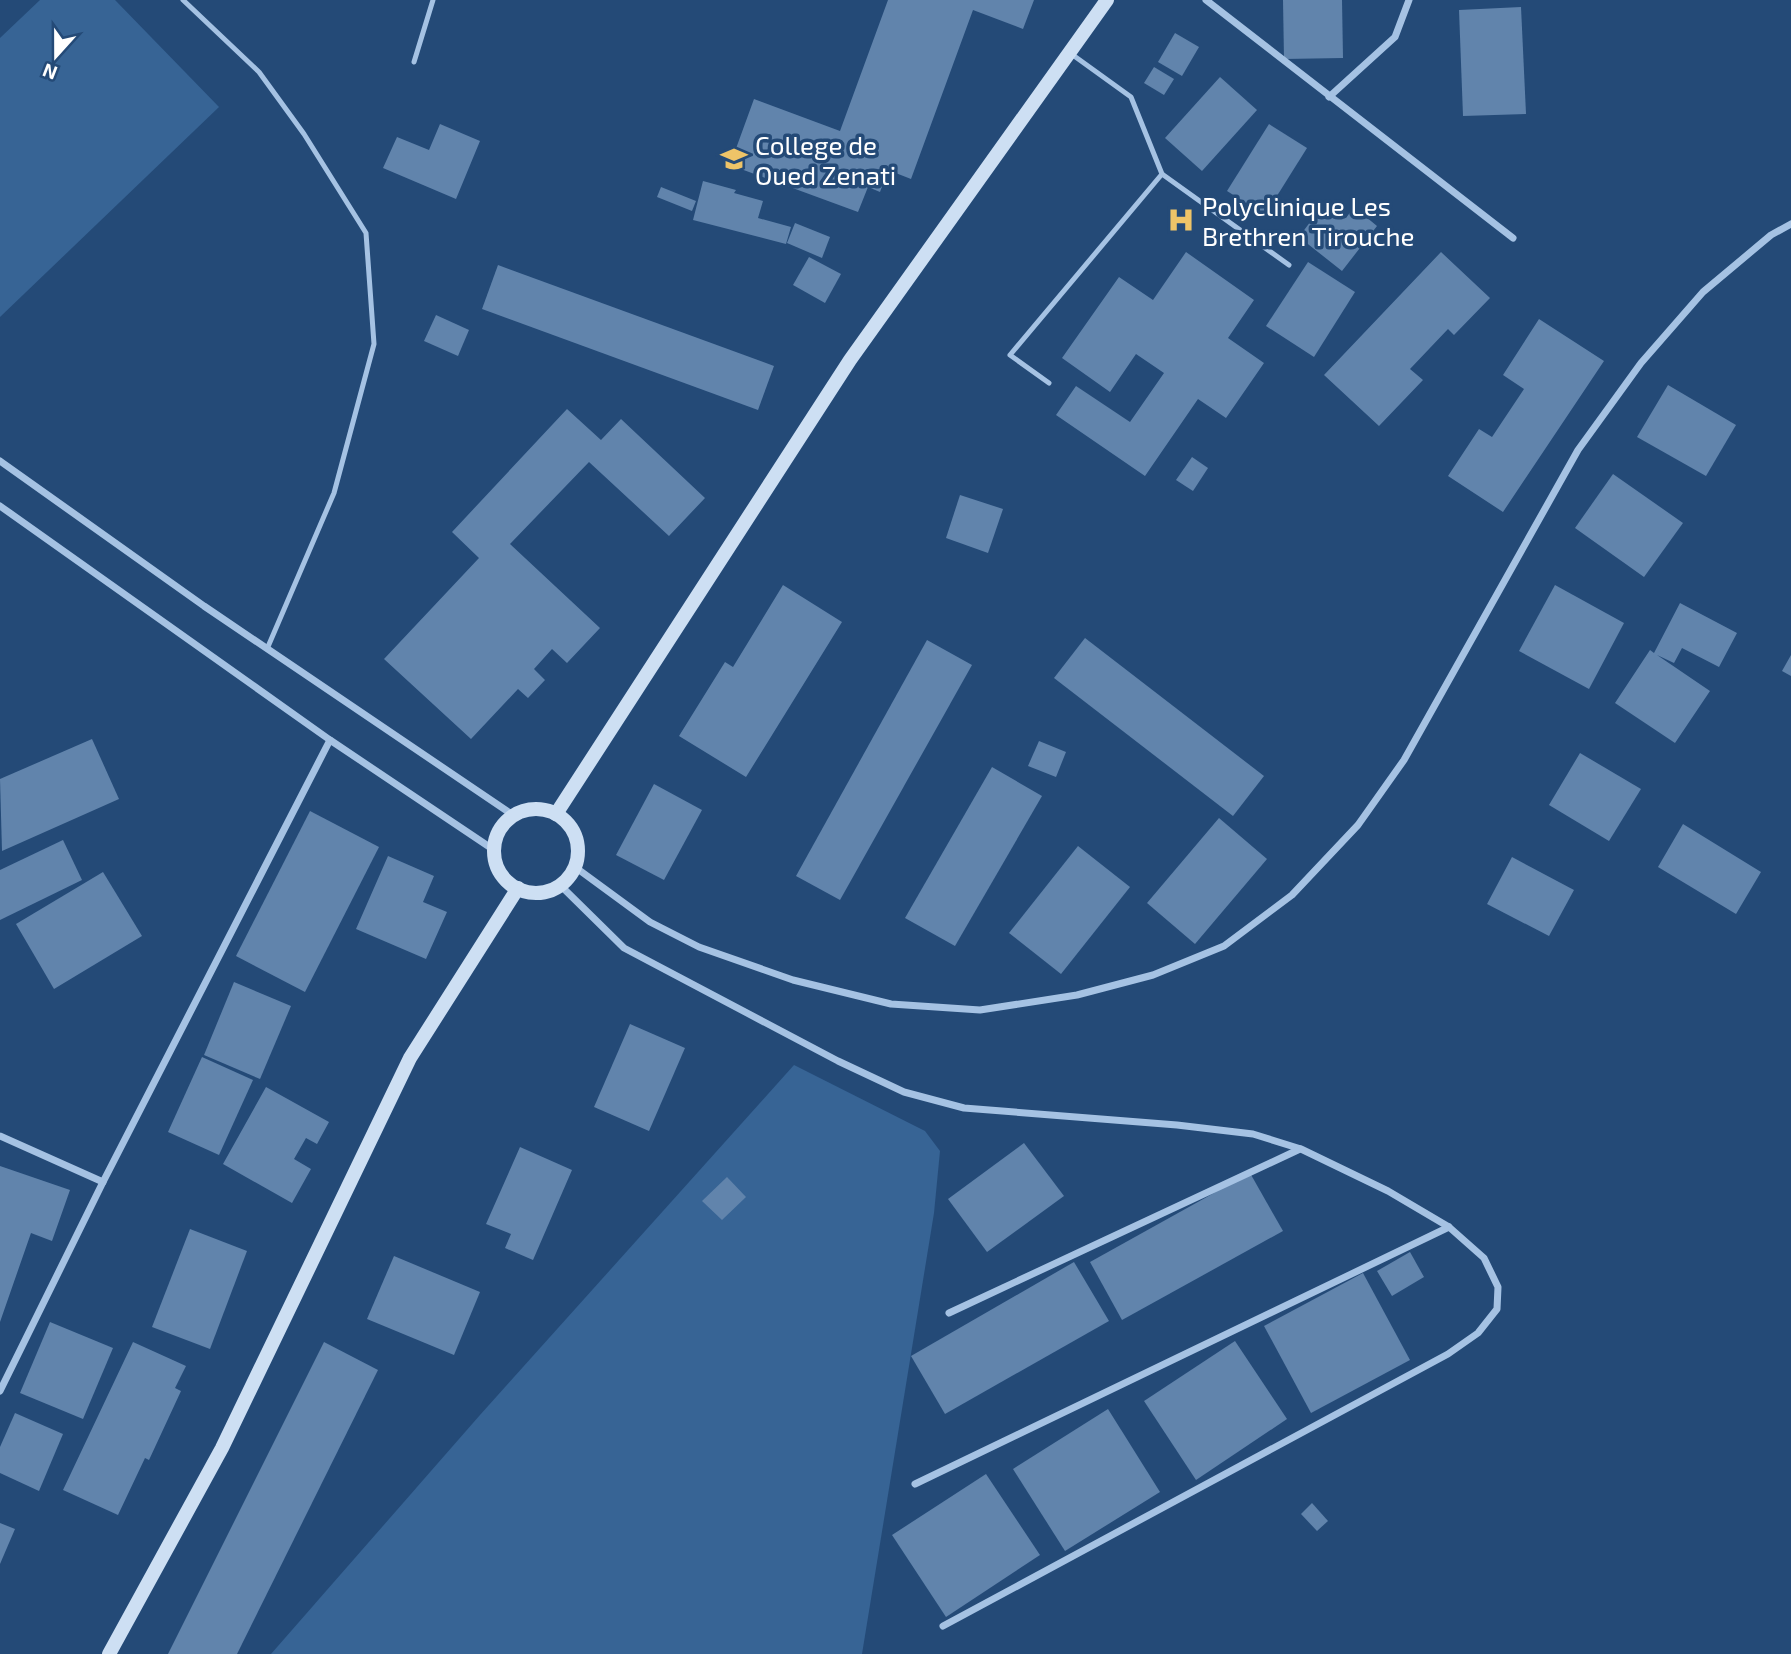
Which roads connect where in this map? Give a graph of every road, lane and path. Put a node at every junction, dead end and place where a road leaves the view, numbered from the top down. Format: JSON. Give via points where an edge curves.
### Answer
{"nodes":[{"id":1,"x":183,"y":0,"type":"edge"},
{"id":2,"x":433,"y":0,"type":"edge"},
{"id":3,"x":1107,"y":0,"type":"edge"},
{"id":4,"x":1206,"y":0,"type":"edge"},
{"id":5,"x":1409,"y":0,"type":"edge"},
{"id":6,"x":1070,"y":53,"type":"junction"},
{"id":7,"x":414,"y":62,"type":"dead end"},
{"id":8,"x":1329,"y":97,"type":"junction"},
{"id":9,"x":1162,"y":174,"type":"junction"},
{"id":10,"x":1791,"y":224,"type":"edge"},
{"id":11,"x":1513,"y":238,"type":"dead end"},
{"id":12,"x":1289,"y":265,"type":"dead end"},
{"id":13,"x":1049,"y":383,"type":"dead end"},
{"id":14,"x":0,"y":461,"type":"edge"},
{"id":15,"x":0,"y":506,"type":"edge"},
{"id":16,"x":267,"y":649,"type":"junction"},
{"id":17,"x":330,"y":740,"type":"junction"},
{"id":18,"x":556,"y":814,"type":"junction"},
{"id":19,"x":513,"y":815,"type":"junction"},
{"id":20,"x":494,"y":850,"type":"junction"},
{"id":21,"x":575,"y":867,"type":"junction"},
{"id":22,"x":560,"y":886,"type":"junction"},
{"id":23,"x":518,"y":888,"type":"junction"},
{"id":24,"x":0,"y":1136,"type":"edge"},
{"id":25,"x":1301,"y":1149,"type":"junction"},
{"id":26,"x":103,"y":1182,"type":"junction"},
{"id":27,"x":1449,"y":1227,"type":"junction"},
{"id":28,"x":949,"y":1313,"type":"dead end"},
{"id":29,"x":0,"y":1391,"type":"edge"},
{"id":30,"x":915,"y":1484,"type":"dead end"},
{"id":31,"x":943,"y":1626,"type":"dead end"},
{"id":32,"x":109,"y":1654,"type":"edge"}],
"edges":[{"from":1,"to":16,"type":"lane","via":[[258,72],[304,134],[366,233],[374,344],[334,492]]},
{"from":2,"to":7,"type":"lane"},
{"from":3,"to":6,"type":"main road"},
{"from":4,"to":8,"type":"street"},
{"from":5,"to":8,"type":"street","via":[[1395,37]]},
{"from":6,"to":9,"type":"lane","via":[[1131,97]]},
{"from":6,"to":18,"type":"main road","via":[[850,359]]},
{"from":8,"to":11,"type":"street"},
{"from":9,"to":12,"type":"lane"},
{"from":9,"to":13,"type":"lane","via":[[1010,355]]},
{"from":10,"to":21,"type":"street","via":[[1771,235],[1703,292],[1641,363],[1578,450],[1404,760],[1357,825],[1292,894],[1224,946],[1153,975],[1077,995],[979,1010],[891,1004],[793,980],[699,947],[650,922]]},
{"from":14,"to":16,"type":"street"},
{"from":15,"to":17,"type":"street"},
{"from":16,"to":19,"type":"street"},
{"from":17,"to":20,"type":"street"},
{"from":17,"to":26,"type":"street"},
{"from":18,"to":19,"type":"main road","via":[[535,809]]},
{"from":18,"to":21,"type":"main road","via":[[570,825],[576,839]]},
{"from":19,"to":20,"type":"main road","via":[[497,836]]},
{"from":20,"to":23,"type":"main road","via":[[503,877]]},
{"from":21,"to":22,"type":"main road"},
{"from":22,"to":23,"type":"main road","via":[[532,892]]},
{"from":22,"to":25,"type":"street","via":[[624,948],[904,1092],[964,1108],[1253,1134]]},
{"from":23,"to":32,"type":"main road","via":[[410,1058],[222,1448]]},
{"from":24,"to":26,"type":"street"},
{"from":25,"to":27,"type":"street"},
{"from":25,"to":28,"type":"street"},
{"from":26,"to":29,"type":"street"},
{"from":27,"to":30,"type":"street"},
{"from":27,"to":31,"type":"street","via":[[1484,1258],[1498,1287],[1497,1309],[1478,1333],[1448,1354]]}]}
